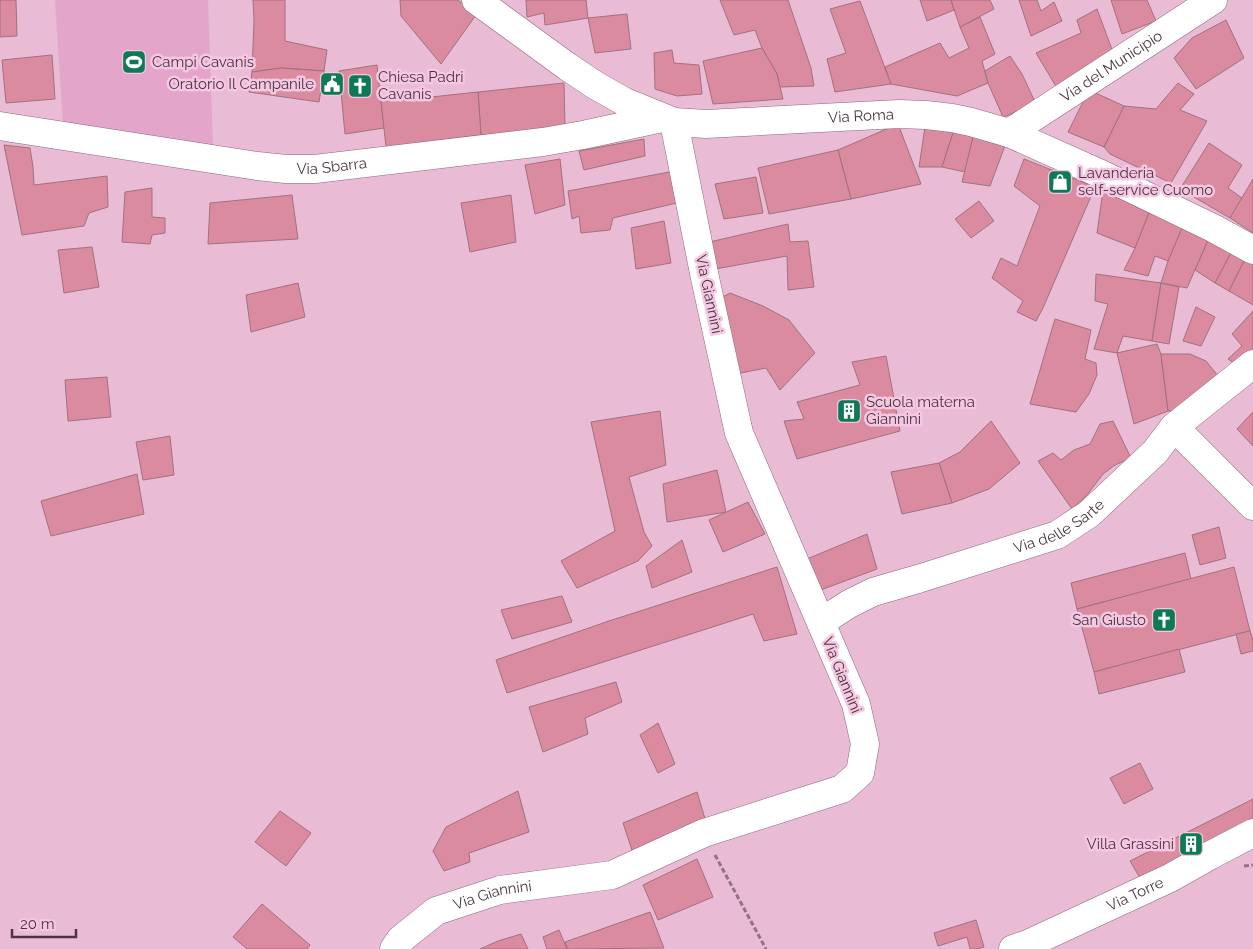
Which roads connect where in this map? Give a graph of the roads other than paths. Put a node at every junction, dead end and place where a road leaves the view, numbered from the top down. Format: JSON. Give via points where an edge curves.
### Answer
{"nodes":[{"id":1,"x":476,"y":0,"type":"edge"},
{"id":2,"x":1212,"y":0,"type":"edge"},
{"id":3,"x":668,"y":120,"type":"junction"},
{"id":4,"x":0,"y":126,"type":"edge"},
{"id":5,"x":1009,"y":133,"type":"junction"},
{"id":6,"x":1253,"y":250,"type":"edge"},
{"id":7,"x":1253,"y":364,"type":"edge"},
{"id":8,"x":1174,"y":427,"type":"junction"},
{"id":9,"x":1253,"y":506,"type":"edge"},
{"id":10,"x":821,"y":622,"type":"junction"},
{"id":11,"x":1253,"y":833,"type":"edge"},
{"id":12,"x":394,"y":949,"type":"edge"},
{"id":13,"x":1013,"y":949,"type":"edge"}],
"edges":[{"from":1,"to":3,"type":"street","name":"Via Roma","via":[[595,85],[624,102]]},
{"from":2,"to":5,"type":"street","name":"Via del Municipio"},
{"from":3,"to":4,"type":"street","name":"Via Sbarra","via":[[543,142],[315,169],[257,166]]},
{"from":3,"to":5,"type":"street","name":"Via Roma","via":[[706,124],[915,114],[972,122]]},
{"from":3,"to":10,"type":"street","name":"Via Giannini","via":[[739,433]]},
{"from":5,"to":6,"type":"street","name":"Via Roma","via":[[1213,228]]},
{"from":7,"to":8,"type":"street","name":"Via delle Sarte"},
{"from":8,"to":9,"type":"street"},
{"from":8,"to":10,"type":"street","name":"Via delle Sarte","via":[[1155,452],[1089,514],[1057,534],[873,592]]},
{"from":10,"to":12,"type":"street","name":"Via Giannini","via":[[856,704],[865,744],[860,773],[842,789],[709,831],[612,875],[500,890],[436,911],[400,940]]},
{"from":11,"to":13,"type":"street","name":"Via Torre","via":[[1170,878]]}]}
